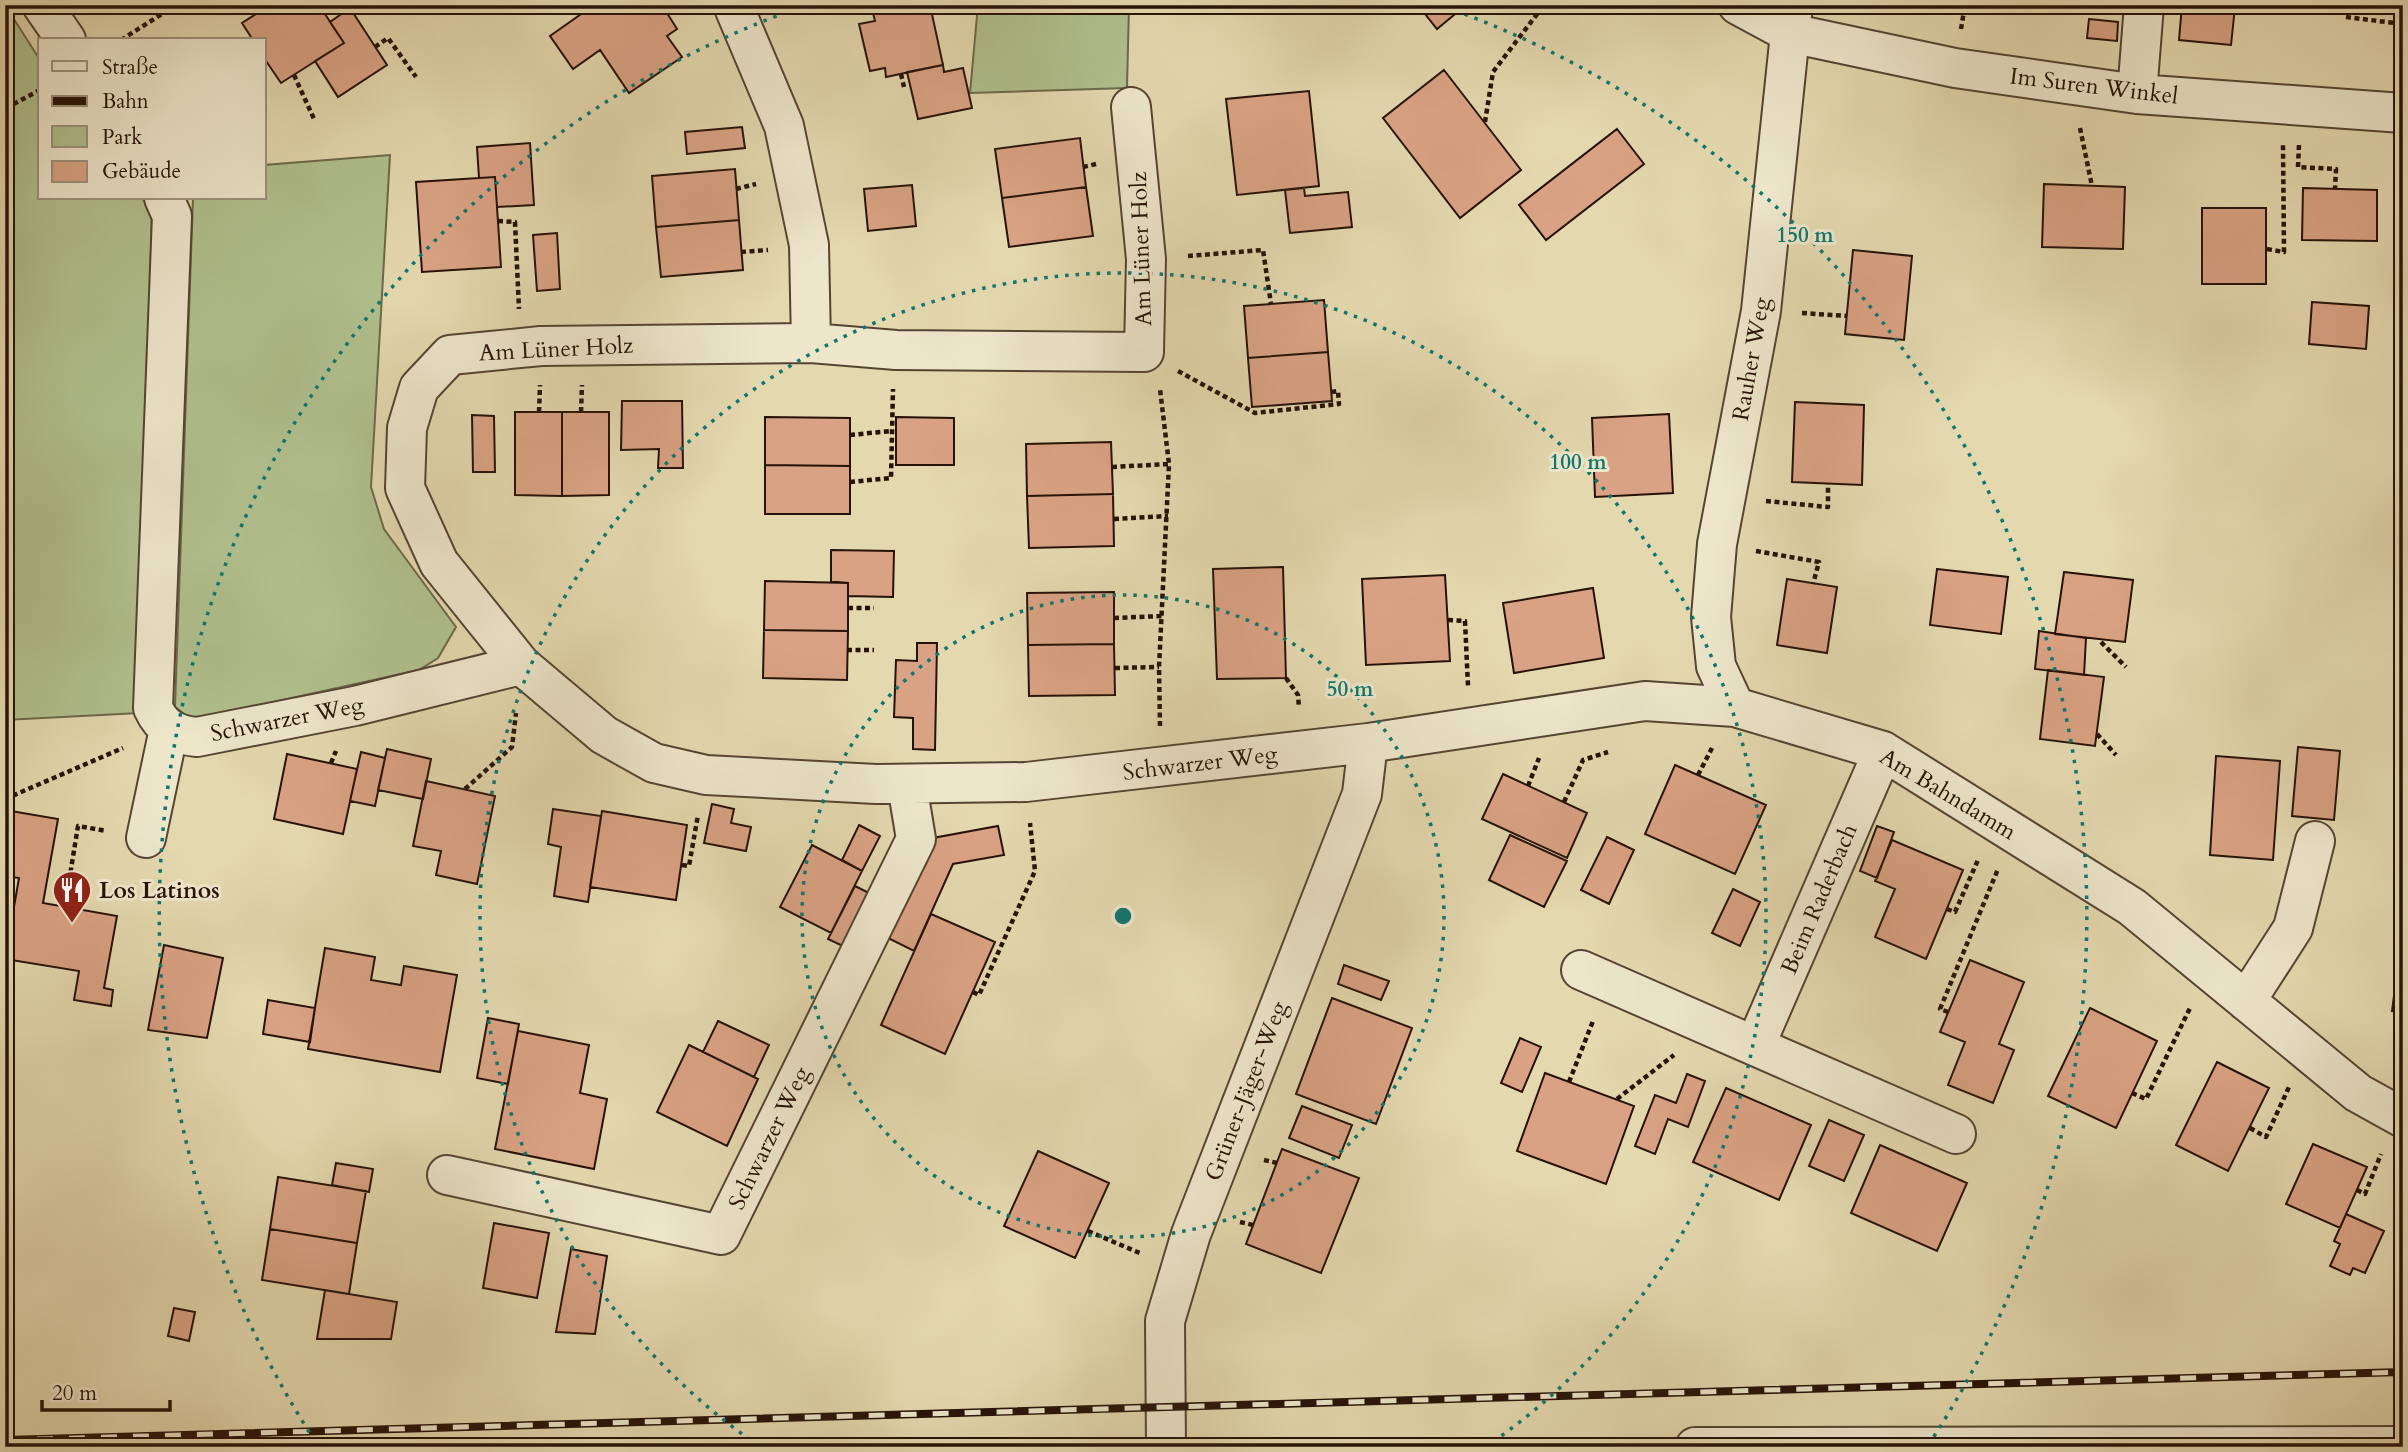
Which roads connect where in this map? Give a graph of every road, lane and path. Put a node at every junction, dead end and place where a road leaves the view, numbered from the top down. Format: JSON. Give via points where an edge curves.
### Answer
{"nodes":[{"id":1,"x":42,"y":5,"type":"edge"},
{"id":2,"x":176,"y":5,"type":"edge"},
{"id":3,"x":733,"y":5,"type":"edge"},
{"id":4,"x":1544,"y":5,"type":"edge"},
{"id":5,"x":1738,"y":5,"type":"edge"},
{"id":6,"x":2144,"y":5,"type":"edge"},
{"id":7,"x":2346,"y":17,"type":"dead end"},
{"id":8,"x":1791,"y":19,"type":"edge"},
{"id":9,"x":2403,"y":23,"type":"edge"},
{"id":10,"x":65,"y":38,"type":"edge"},
{"id":11,"x":124,"y":38,"type":"edge"},
{"id":12,"x":375,"y":47,"type":"dead end"},
{"id":13,"x":901,"y":74,"type":"dead end"},
{"id":14,"x":294,"y":75,"type":"dead end"},
{"id":15,"x":416,"y":77,"type":"dead end"},
{"id":16,"x":2071,"y":85,"type":"junction"},
{"id":17,"x":904,"y":87,"type":"dead end"},
{"id":18,"x":38,"y":91,"type":"edge"},
{"id":19,"x":2137,"y":94,"type":"junction"},
{"id":20,"x":5,"y":98,"type":"edge"},
{"id":21,"x":2292,"y":105,"type":"junction"},
{"id":22,"x":1131,"y":107,"type":"dead end"},
{"id":23,"x":7,"y":109,"type":"edge"},
{"id":24,"x":2403,"y":113,"type":"edge"},
{"id":25,"x":314,"y":119,"type":"dead end"},
{"id":26,"x":1485,"y":122,"type":"dead end"},
{"id":27,"x":5,"y":183,"type":"edge"},
{"id":28,"x":2092,"y":186,"type":"dead end"},
{"id":29,"x":2335,"y":189,"type":"dead end"},
{"id":30,"x":165,"y":200,"type":"edge"},
{"id":31,"x":498,"y":221,"type":"dead end"},
{"id":32,"x":2267,"y":249,"type":"dead end"},
{"id":33,"x":1146,"y":260,"type":"junction"},
{"id":34,"x":1271,"y":304,"type":"dead end"},
{"id":35,"x":811,"y":343,"type":"junction"},
{"id":36,"x":521,"y":348,"type":"junction"},
{"id":37,"x":896,"y":350,"type":"junction"},
{"id":38,"x":1144,"y":352,"type":"junction"},
{"id":39,"x":1332,"y":392,"type":"dead end"},
{"id":40,"x":891,"y":431,"type":"junction"},
{"id":41,"x":850,"y":435,"type":"dead end"},
{"id":42,"x":1170,"y":464,"type":"junction"},
{"id":43,"x":1112,"y":467,"type":"dead end"},
{"id":44,"x":850,"y":482,"type":"dead end"},
{"id":45,"x":1828,"y":483,"type":"dead end"},
{"id":46,"x":1726,"y":497,"type":"junction"},
{"id":47,"x":1168,"y":516,"type":"junction"},
{"id":48,"x":1114,"y":519,"type":"dead end"},
{"id":49,"x":1717,"y":544,"type":"junction"},
{"id":50,"x":1813,"y":584,"type":"dead end"},
{"id":51,"x":848,"y":608,"type":"dead end"},
{"id":52,"x":874,"y":608,"type":"dead end"},
{"id":53,"x":1163,"y":616,"type":"junction"},
{"id":54,"x":1114,"y":618,"type":"dead end"},
{"id":55,"x":1448,"y":620,"type":"dead end"},
{"id":56,"x":2101,"y":642,"type":"dead end"},
{"id":57,"x":847,"y":650,"type":"dead end"},
{"id":58,"x":874,"y":650,"type":"dead end"},
{"id":59,"x":521,"y":666,"type":"junction"},
{"id":60,"x":1159,"y":667,"type":"junction"},
{"id":61,"x":2126,"y":667,"type":"dead end"},
{"id":62,"x":1115,"y":668,"type":"dead end"},
{"id":63,"x":1735,"y":707,"type":"junction"},
{"id":64,"x":169,"y":729,"type":"junction"},
{"id":65,"x":1471,"y":729,"type":"junction"},
{"id":66,"x":2096,"y":734,"type":"dead end"},
{"id":67,"x":1368,"y":743,"type":"junction"},
{"id":68,"x":1883,"y":751,"type":"junction"},
{"id":69,"x":2116,"y":755,"type":"dead end"},
{"id":70,"x":1159,"y":768,"type":"junction"},
{"id":71,"x":706,"y":775,"type":"junction"},
{"id":72,"x":1026,"y":782,"type":"junction"},
{"id":73,"x":907,"y":785,"type":"junction"},
{"id":74,"x":466,"y":789,"type":"dead end"},
{"id":75,"x":5,"y":799,"type":"edge"},
{"id":76,"x":2004,"y":828,"type":"junction"},
{"id":77,"x":146,"y":838,"type":"joint"},
{"id":78,"x":2315,"y":841,"type":"dead end"},
{"id":79,"x":681,"y":865,"type":"dead end"},
{"id":80,"x":65,"y":906,"type":"dead end"},
{"id":81,"x":1947,"y":909,"type":"dead end"},
{"id":82,"x":2208,"y":970,"type":"junction"},
{"id":83,"x":1595,"y":975,"type":"joint"},
{"id":84,"x":973,"y":992,"type":"dead end"},
{"id":85,"x":2246,"y":1002,"type":"junction"},
{"id":86,"x":1948,"y":1012,"type":"dead end"},
{"id":87,"x":1710,"y":1026,"type":"junction"},
{"id":88,"x":1755,"y":1046,"type":"junction"},
{"id":89,"x":2306,"y":1051,"type":"junction"},
{"id":90,"x":1569,"y":1082,"type":"dead end"},
{"id":91,"x":2132,"y":1093,"type":"dead end"},
{"id":92,"x":1617,"y":1100,"type":"dead end"},
{"id":93,"x":2400,"y":1117,"type":"edge"},
{"id":94,"x":2250,"y":1128,"type":"dead end"},
{"id":95,"x":1956,"y":1134,"type":"dead end"},
{"id":96,"x":447,"y":1175,"type":"dead end"},
{"id":97,"x":2357,"y":1190,"type":"dead end"},
{"id":98,"x":1088,"y":1231,"type":"dead end"},
{"id":99,"x":1181,"y":1271,"type":"junction"},
{"id":100,"x":2403,"y":1446,"type":"edge"},
{"id":101,"x":1166,"y":1447,"type":"edge"},
{"id":102,"x":1695,"y":1447,"type":"edge"}],
"edges":[{"from":1,"to":10,"type":"street"},
{"from":2,"to":11,"type":"path"},
{"from":3,"to":35,"type":"street","via":[[784,126],[808,245]]},
{"from":4,"to":26,"type":"path","via":[[1493,72]]},
{"from":5,"to":8,"type":"street","name":"Im Suren Winkel"},
{"from":6,"to":19,"type":"street"},
{"from":7,"to":9,"type":"path"},
{"from":8,"to":16,"type":"street","name":"Im Suren Winkel","via":[[1955,68]]},
{"from":8,"to":46,"type":"street","name":"Rauher Weg","via":[[1760,311]]},
{"from":12,"to":15,"type":"path","via":[[388,38]]},
{"from":13,"to":17,"type":"path"},
{"from":14,"to":25,"type":"path"},
{"from":16,"to":19,"type":"street","name":"Im Suren Winkel"},
{"from":16,"to":28,"type":"path"},
{"from":18,"to":23,"type":"path"},
{"from":19,"to":21,"type":"street","name":"Im Suren Winkel"},
{"from":20,"to":23,"type":"path"},
{"from":21,"to":24,"type":"street","name":"Im Suren Winkel"},
{"from":21,"to":29,"type":"path","via":[[2298,167],[2336,169]]},
{"from":21,"to":32,"type":"path","via":[[2284,251]]},
{"from":22,"to":33,"type":"street","name":"Am Lüner Holz"},
{"from":23,"to":27,"type":"path"},
{"from":30,"to":64,"type":"street","via":[[172,216],[153,708]]},
{"from":31,"to":36,"type":"path","via":[[516,222]]},
{"from":33,"to":34,"type":"path","via":[[1263,250]]},
{"from":33,"to":38,"type":"street","name":"Am Lüner Holz"},
{"from":35,"to":36,"type":"street","name":"Am Lüner Holz"},
{"from":35,"to":37,"type":"street","name":"Am Lüner Holz"},
{"from":36,"to":59,"type":"street","name":"Am Lüner Holz","via":[[450,355],[419,388],[407,428],[405,488],[439,563]]},
{"from":37,"to":38,"type":"street","name":"Am Lüner Holz"},
{"from":37,"to":40,"type":"path"},
{"from":38,"to":39,"type":"path","via":[[1255,413],[1339,404],[1338,391]]},
{"from":38,"to":42,"type":"path","via":[[1161,391]]},
{"from":40,"to":41,"type":"path"},
{"from":40,"to":44,"type":"path","via":[[891,478]]},
{"from":42,"to":43,"type":"path"},
{"from":42,"to":47,"type":"path"},
{"from":45,"to":46,"type":"path","via":[[1828,507]]},
{"from":46,"to":49,"type":"street","name":"Rauher Weg"},
{"from":47,"to":48,"type":"path"},
{"from":47,"to":53,"type":"path"},
{"from":49,"to":50,"type":"path","via":[[1819,562]]},
{"from":49,"to":63,"type":"street","name":"Rauher Weg","via":[[1712,617],[1716,666]]},
{"from":51,"to":52,"type":"path"},
{"from":53,"to":54,"type":"path"},
{"from":53,"to":60,"type":"path"},
{"from":55,"to":65,"type":"path","via":[[1465,621]]},
{"from":56,"to":61,"type":"path"},
{"from":57,"to":58,"type":"path"},
{"from":59,"to":64,"type":"street","name":"Schwarzer Weg","via":[[355,706],[197,737]]},
{"from":59,"to":71,"type":"street","name":"Schwarzer Weg","via":[[604,735],[654,763]]},
{"from":59,"to":74,"type":"path","via":[[512,747]]},
{"from":60,"to":62,"type":"path"},
{"from":60,"to":70,"type":"path"},
{"from":63,"to":65,"type":"street","name":"Am Bahndamm","via":[[1645,701]]},
{"from":63,"to":68,"type":"street","name":"Am Bahndamm"},
{"from":64,"to":75,"type":"path"},
{"from":64,"to":77,"type":"street"},
{"from":65,"to":67,"type":"street","name":"Am Bahndamm"},
{"from":66,"to":69,"type":"path"},
{"from":67,"to":70,"type":"street","name":"Schwarzer Weg"},
{"from":67,"to":99,"type":"street","name":"Grüner-Jäger-Weg","via":[[1362,794],[1202,1203]]},
{"from":68,"to":76,"type":"street","name":"Am Bahndamm"},
{"from":68,"to":88,"type":"street","name":"Beim Raderbach"},
{"from":70,"to":72,"type":"street","name":"Schwarzer Weg"},
{"from":71,"to":73,"type":"street","name":"Schwarzer Weg"},
{"from":71,"to":79,"type":"path","via":[[689,866]]},
{"from":72,"to":73,"type":"street","name":"Schwarzer Weg"},
{"from":72,"to":84,"type":"path","via":[[1035,871],[979,995]]},
{"from":73,"to":96,"type":"street","name":"Schwarzer Weg","via":[[916,839],[721,1235]]},
{"from":76,"to":81,"type":"path","via":[[1955,912]]},
{"from":76,"to":82,"type":"street","name":"Am Bahndamm","via":[[2132,907]]},
{"from":76,"to":86,"type":"path","via":[[1940,1009]]},
{"from":77,"to":80,"type":"path","via":[[78,826]]},
{"from":78,"to":85,"type":"street","via":[[2293,928]]},
{"from":82,"to":85,"type":"street","name":"Am Bahndamm"},
{"from":82,"to":91,"type":"path","via":[[2146,1099]]},
{"from":83,"to":87,"type":"street"},
{"from":83,"to":90,"type":"path"},
{"from":85,"to":89,"type":"street","name":"Am Bahndamm"},
{"from":87,"to":88,"type":"street"},
{"from":87,"to":92,"type":"path"},
{"from":88,"to":95,"type":"street"},
{"from":89,"to":93,"type":"street","name":"Am Bahndamm","via":[[2358,1093]]},
{"from":89,"to":94,"type":"path","via":[[2266,1137]]},
{"from":93,"to":97,"type":"path","via":[[2365,1194]]},
{"from":98,"to":99,"type":"path"},
{"from":99,"to":101,"type":"street","name":"Grüner-Jäger-Weg","via":[[1165,1321]]},
{"from":100,"to":102,"type":"street"}]}
